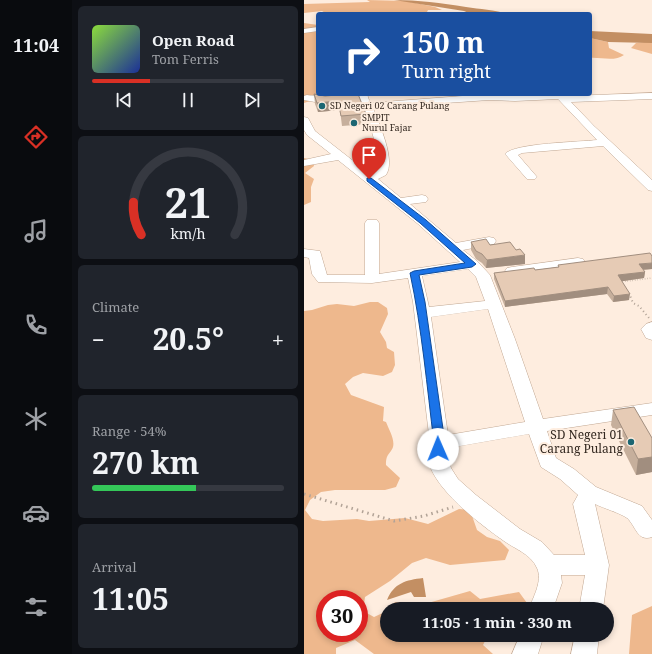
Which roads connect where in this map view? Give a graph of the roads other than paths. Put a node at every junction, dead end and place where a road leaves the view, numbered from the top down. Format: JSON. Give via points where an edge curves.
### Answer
{"nodes":[{"id":1,"x":316,"y":29,"type":"edge"},
{"id":2,"x":304,"y":31,"type":"edge"},
{"id":3,"x":652,"y":96,"type":"edge"},
{"id":4,"x":561,"y":97,"type":"edge"},
{"id":5,"x":305,"y":99,"type":"edge"},
{"id":6,"x":359,"y":99,"type":"edge"},
{"id":7,"x":304,"y":120,"type":"edge"},
{"id":8,"x":606,"y":143,"type":"junction"},
{"id":9,"x":339,"y":156,"type":"junction"},
{"id":10,"x":304,"y":163,"type":"edge"},
{"id":11,"x":531,"y":177,"type":"dead end"},
{"id":12,"x":369,"y":179,"type":"junction"},
{"id":13,"x":652,"y":187,"type":"edge"},
{"id":14,"x":422,"y":199,"type":"dead end"},
{"id":15,"x":399,"y":202,"type":"junction"},
{"id":16,"x":372,"y":223,"type":"dead end"},
{"id":17,"x":489,"y":241,"type":"edge"},
{"id":18,"x":452,"y":248,"type":"junction"},
{"id":19,"x":304,"y":253,"type":"edge"},
{"id":20,"x":593,"y":260,"type":"edge"},
{"id":21,"x":472,"y":264,"type":"junction"},
{"id":22,"x":414,"y":273,"type":"junction"},
{"id":23,"x":483,"y":275,"type":"junction"},
{"id":24,"x":372,"y":279,"type":"junction"},
{"id":25,"x":494,"y":304,"type":"junction"},
{"id":26,"x":422,"y":313,"type":"junction"},
{"id":27,"x":652,"y":328,"type":"edge"},
{"id":28,"x":652,"y":336,"type":"edge"},
{"id":29,"x":652,"y":409,"type":"edge"},
{"id":30,"x":537,"y":426,"type":"junction"},
{"id":31,"x":440,"y":443,"type":"junction"},
{"id":32,"x":588,"y":493,"type":"junction"},
{"id":33,"x":647,"y":530,"type":"dead end"},
{"id":34,"x":548,"y":565,"type":"junction"},
{"id":35,"x":598,"y":565,"type":"junction"},
{"id":36,"x":543,"y":602,"type":"edge"},
{"id":37,"x":592,"y":602,"type":"edge"},
{"id":38,"x":529,"y":642,"type":"edge"},
{"id":39,"x":586,"y":642,"type":"edge"},
{"id":40,"x":525,"y":654,"type":"edge"},
{"id":41,"x":584,"y":654,"type":"edge"}],
"edges":[{"from":1,"to":2,"type":"street"},
{"from":3,"to":4,"type":"street"},
{"from":4,"to":6,"type":"street"},
{"from":4,"to":8,"type":"street"},
{"from":5,"to":6,"type":"street"},
{"from":6,"to":12,"type":"street","via":[[379,142],[384,166],[382,174]]},
{"from":7,"to":9,"type":"street","via":[[311,133]]},
{"from":8,"to":11,"type":"street","via":[[520,150],[511,154]]},
{"from":8,"to":13,"type":"street"},
{"from":9,"to":10,"type":"street"},
{"from":9,"to":12,"type":"street"},
{"from":12,"to":15,"type":"street"},
{"from":14,"to":15,"type":"street"},
{"from":15,"to":18,"type":"street"},
{"from":16,"to":24,"type":"street"},
{"from":17,"to":18,"type":"street"},
{"from":18,"to":21,"type":"street"},
{"from":19,"to":24,"type":"street","via":[[314,254],[319,274],[323,279]]},
{"from":20,"to":23,"type":"street"},
{"from":21,"to":22,"type":"street"},
{"from":21,"to":23,"type":"street"},
{"from":22,"to":24,"type":"street"},
{"from":22,"to":26,"type":"street"},
{"from":23,"to":25,"type":"street"},
{"from":25,"to":26,"type":"street"},
{"from":25,"to":30,"type":"street"},
{"from":26,"to":31,"type":"street"},
{"from":27,"to":28,"type":"street","via":[[649,330]]},
{"from":29,"to":30,"type":"street"},
{"from":30,"to":31,"type":"street"},
{"from":30,"to":32,"type":"street","via":[[548,462],[567,474]]},
{"from":31,"to":34,"type":"street","via":[[438,458],[442,470],[452,484],[512,535],[534,548]]},
{"from":32,"to":33,"type":"street","via":[[634,512]]},
{"from":32,"to":35,"type":"street","via":[[584,504]]},
{"from":34,"to":35,"type":"street"},
{"from":34,"to":36,"type":"street","via":[[550,583]]},
{"from":35,"to":37,"type":"street"},
{"from":38,"to":40,"type":"street"},
{"from":39,"to":41,"type":"street"}]}
